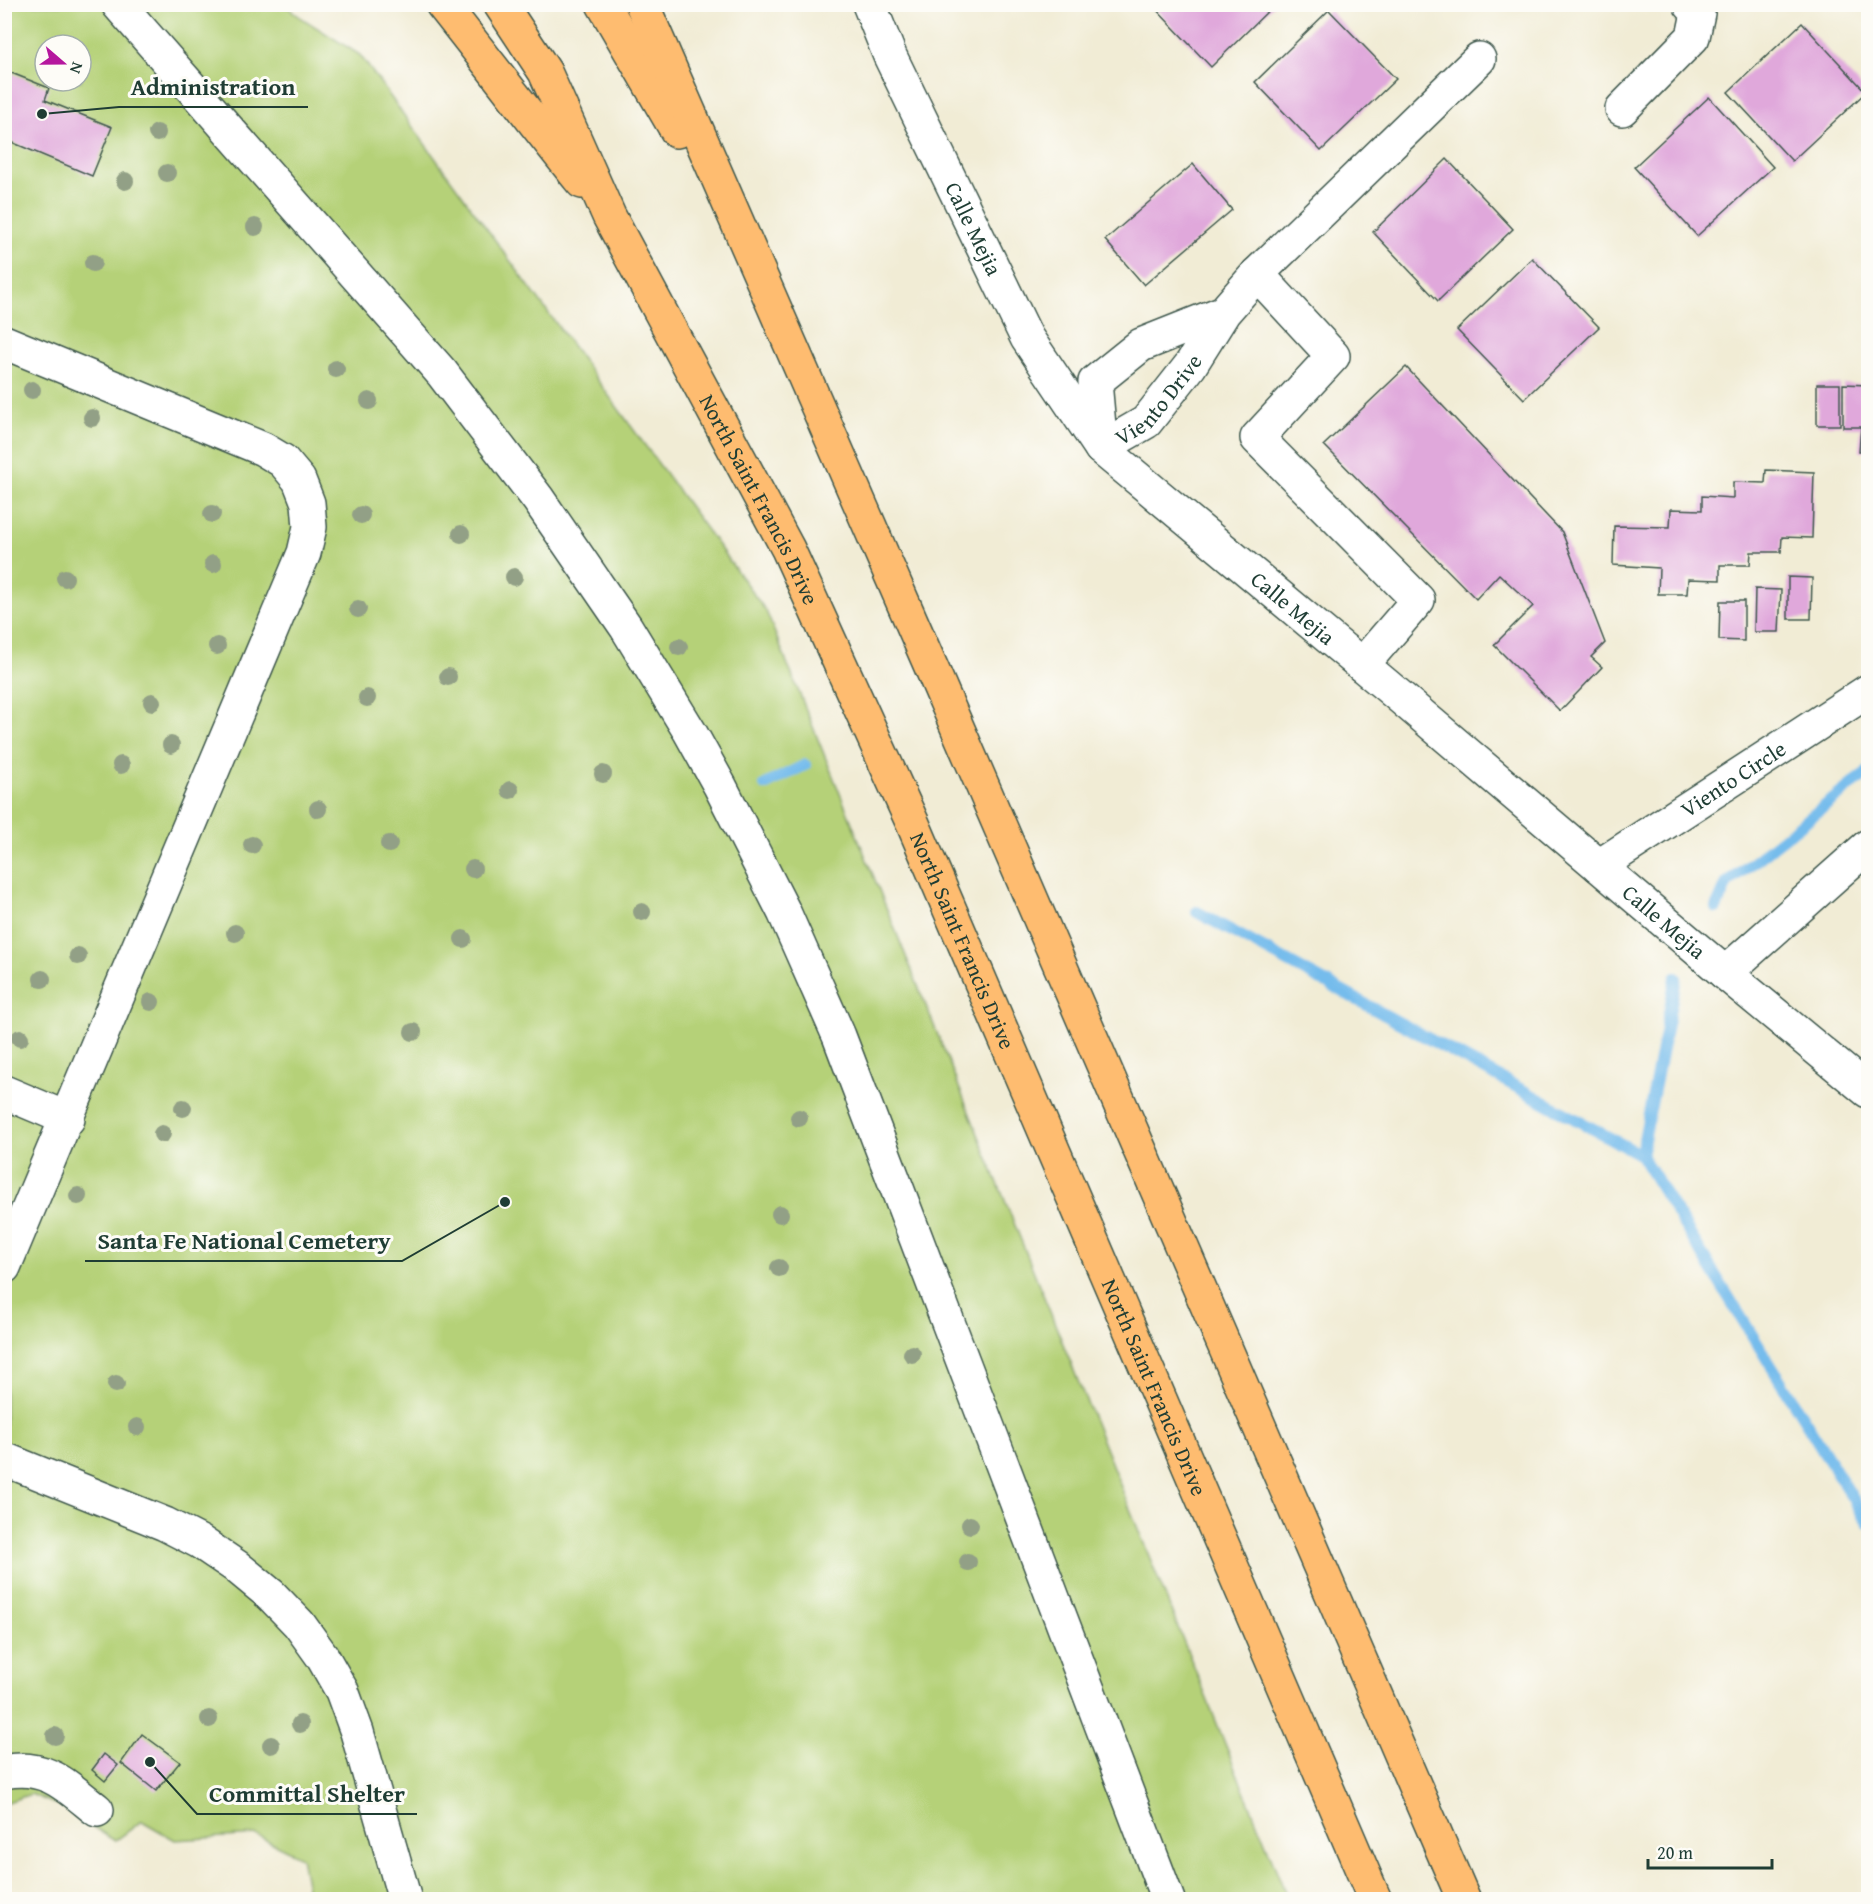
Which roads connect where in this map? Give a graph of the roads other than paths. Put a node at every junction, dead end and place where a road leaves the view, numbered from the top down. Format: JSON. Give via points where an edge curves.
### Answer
{"nodes":[{"id":1,"x":118,"y":4,"type":"edge"},
{"id":2,"x":442,"y":4,"type":"edge"},
{"id":3,"x":500,"y":4,"type":"edge"},
{"id":4,"x":603,"y":4,"type":"edge"},
{"id":5,"x":642,"y":4,"type":"edge"},
{"id":6,"x":869,"y":4,"type":"edge"},
{"id":7,"x":1690,"y":4,"type":"edge"},
{"id":8,"x":1479,"y":59,"type":"dead end"},
{"id":9,"x":1622,"y":110,"type":"dead end"},
{"id":10,"x":609,"y":216,"type":"junction"},
{"id":11,"x":750,"y":254,"type":"junction"},
{"id":12,"x":1257,"y":274,"type":"junction"},
{"id":13,"x":1224,"y":312,"type":"junction"},
{"id":14,"x":4,"y":342,"type":"edge"},
{"id":15,"x":1101,"y":448,"type":"junction"},
{"id":16,"x":1362,"y":665,"type":"junction"},
{"id":17,"x":1869,"y":691,"type":"edge"},
{"id":18,"x":1869,"y":846,"type":"edge"},
{"id":19,"x":1599,"y":867,"type":"junction"},
{"id":20,"x":1725,"y":973,"type":"junction"},
{"id":21,"x":1869,"y":1091,"type":"edge"},
{"id":22,"x":4,"y":1092,"type":"edge"},
{"id":23,"x":68,"y":1119,"type":"junction"},
{"id":24,"x":4,"y":1267,"type":"edge"},
{"id":25,"x":4,"y":1458,"type":"edge"},
{"id":26,"x":4,"y":1772,"type":"edge"},
{"id":27,"x":97,"y":1810,"type":"dead end"},
{"id":28,"x":405,"y":1899,"type":"edge"},
{"id":29,"x":1168,"y":1899,"type":"edge"},
{"id":30,"x":1375,"y":1899,"type":"edge"},
{"id":31,"x":1464,"y":1899,"type":"edge"}],
"edges":[{"from":1,"to":29,"type":"street","via":[[394,316],[485,428],[626,627],[720,786],[784,912],[839,1036]]},
{"from":2,"to":10,"type":"highway"},
{"from":3,"to":10,"type":"highway","name":"North Saint Francis Drive","via":[[545,72]]},
{"from":4,"to":11,"type":"highway"},
{"from":5,"to":11,"type":"highway"},
{"from":6,"to":15,"type":"street","name":"Calle Mejia","via":[[894,65],[1027,338]]},
{"from":7,"to":9,"type":"street","via":[[1698,13],[1693,37]]},
{"from":8,"to":12,"type":"street","name":"Viento Drive"},
{"from":10,"to":30,"type":"highway","name":"North Saint Francis Drive","via":[[788,549],[912,824]]},
{"from":11,"to":31,"type":"highway"},
{"from":12,"to":13,"type":"street","name":"Viento Drive"},
{"from":12,"to":16,"type":"street","via":[[1334,356],[1257,438],[1418,600]]},
{"from":13,"to":15,"type":"street","name":"Viento Drive","via":[[1190,366],[1146,422]]},
{"from":13,"to":15,"type":"street","name":"Viento Drive","via":[[1141,345],[1095,382]]},
{"from":14,"to":23,"type":"street","via":[[263,449],[283,461],[308,502],[310,527],[304,553]]},
{"from":15,"to":16,"type":"street","name":"Calle Mejia"},
{"from":16,"to":19,"type":"street","name":"Calle Mejia"},
{"from":17,"to":19,"type":"street","name":"Viento Circle"},
{"from":18,"to":20,"type":"street"},
{"from":19,"to":20,"type":"street","name":"Calle Mejia"},
{"from":20,"to":21,"type":"street","name":"Calle Mejia"},
{"from":22,"to":23,"type":"street"},
{"from":23,"to":24,"type":"street"},
{"from":25,"to":28,"type":"street","via":[[200,1542],[271,1595],[299,1624],[342,1691]]},
{"from":26,"to":27,"type":"street","via":[[26,1770],[51,1776]]}]}
